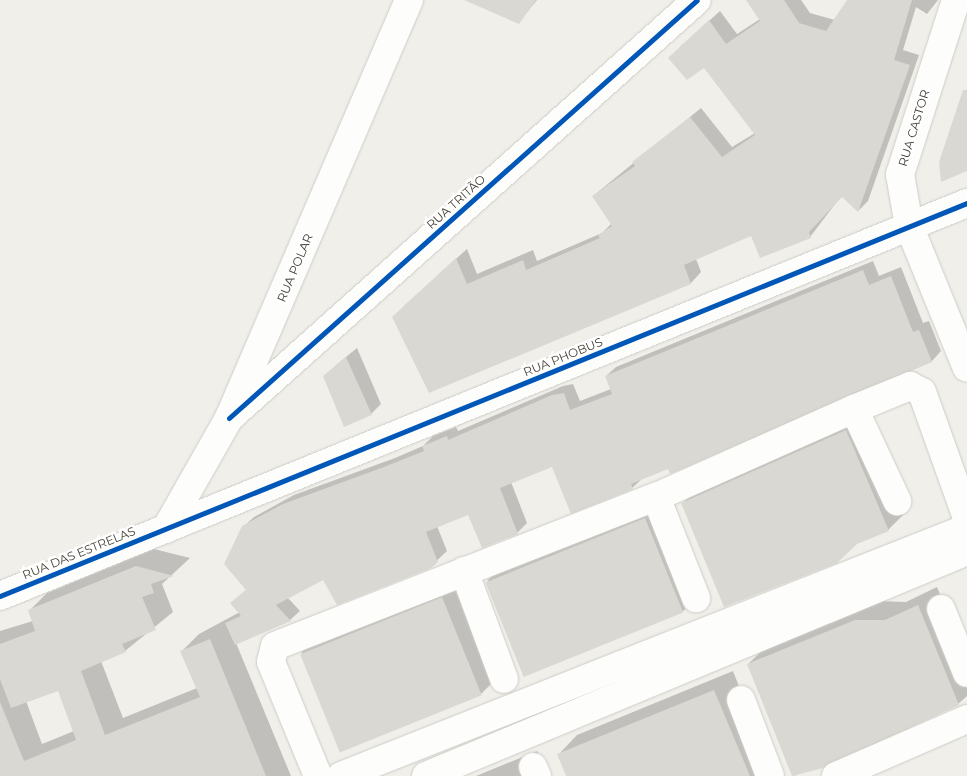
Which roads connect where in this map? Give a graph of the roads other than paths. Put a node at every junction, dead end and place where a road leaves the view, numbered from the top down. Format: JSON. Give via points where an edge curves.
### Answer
{"nodes":[{"id":1,"x":408,"y":0,"type":"edge"},
{"id":2,"x":697,"y":0,"type":"edge"},
{"id":3,"x":956,"y":0,"type":"edge"},
{"id":4,"x":967,"y":202,"type":"edge"},
{"id":5,"x":909,"y":226,"type":"junction"},
{"id":6,"x":967,"y":368,"type":"edge"},
{"id":7,"x":854,"y":409,"type":"junction"},
{"id":8,"x":229,"y":418,"type":"junction"},
{"id":9,"x":656,"y":497,"type":"junction"},
{"id":10,"x":897,"y":501,"type":"dead end"},
{"id":11,"x":967,"y":518,"type":"edge"},
{"id":12,"x":967,"y":528,"type":"edge"},
{"id":13,"x":166,"y":529,"type":"junction"},
{"id":14,"x":967,"y":551,"type":"edge"},
{"id":15,"x":464,"y":571,"type":"junction"},
{"id":16,"x":0,"y":596,"type":"edge"},
{"id":17,"x":696,"y":598,"type":"dead end"},
{"id":18,"x":941,"y":610,"type":"dead end"},
{"id":19,"x":730,"y":622,"type":"junction"},
{"id":20,"x":742,"y":647,"type":"junction"},
{"id":21,"x":967,"y":673,"type":"edge"},
{"id":22,"x":504,"y":680,"type":"dead end"},
{"id":23,"x":741,"y":700,"type":"dead end"},
{"id":24,"x":503,"y":712,"type":"junction"},
{"id":25,"x":967,"y":719,"type":"edge"},
{"id":26,"x":516,"y":740,"type":"junction"},
{"id":27,"x":318,"y":776,"type":"edge"},
{"id":28,"x":341,"y":776,"type":"edge"},
{"id":29,"x":426,"y":776,"type":"edge"},
{"id":30,"x":770,"y":776,"type":"edge"},
{"id":31,"x":836,"y":776,"type":"edge"}],
"edges":[{"from":1,"to":8,"type":"street","name":"RUA POLAR"},
{"from":2,"to":8,"type":"street","name":"RUA TRITÃO"},
{"from":3,"to":5,"type":"street","name":"RUA CASTOR","via":[[904,151],[902,195]]},
{"from":4,"to":5,"type":"street","name":"RUA PHOBUS"},
{"from":5,"to":6,"type":"street","name":"RUA CASTOR"},
{"from":5,"to":13,"type":"street","name":"RUA PHOBUS"},
{"from":7,"to":9,"type":"street"},
{"from":7,"to":10,"type":"street"},
{"from":7,"to":11,"type":"street","via":[[910,386],[922,392]]},
{"from":8,"to":13,"type":"street","name":"RUA POLAR"},
{"from":9,"to":15,"type":"street"},
{"from":9,"to":17,"type":"street"},
{"from":12,"to":19,"type":"street"},
{"from":13,"to":16,"type":"street","name":"RUA DAS ESTRELAS"},
{"from":14,"to":20,"type":"street"},
{"from":15,"to":22,"type":"street"},
{"from":15,"to":27,"type":"street","via":[[275,646],[270,662]]},
{"from":18,"to":21,"type":"street"},
{"from":19,"to":20,"type":"street"},
{"from":19,"to":24,"type":"street"},
{"from":20,"to":26,"type":"street"},
{"from":23,"to":30,"type":"street"},
{"from":24,"to":26,"type":"street"},
{"from":24,"to":28,"type":"street"},
{"from":25,"to":31,"type":"street"},
{"from":26,"to":29,"type":"street"}]}
